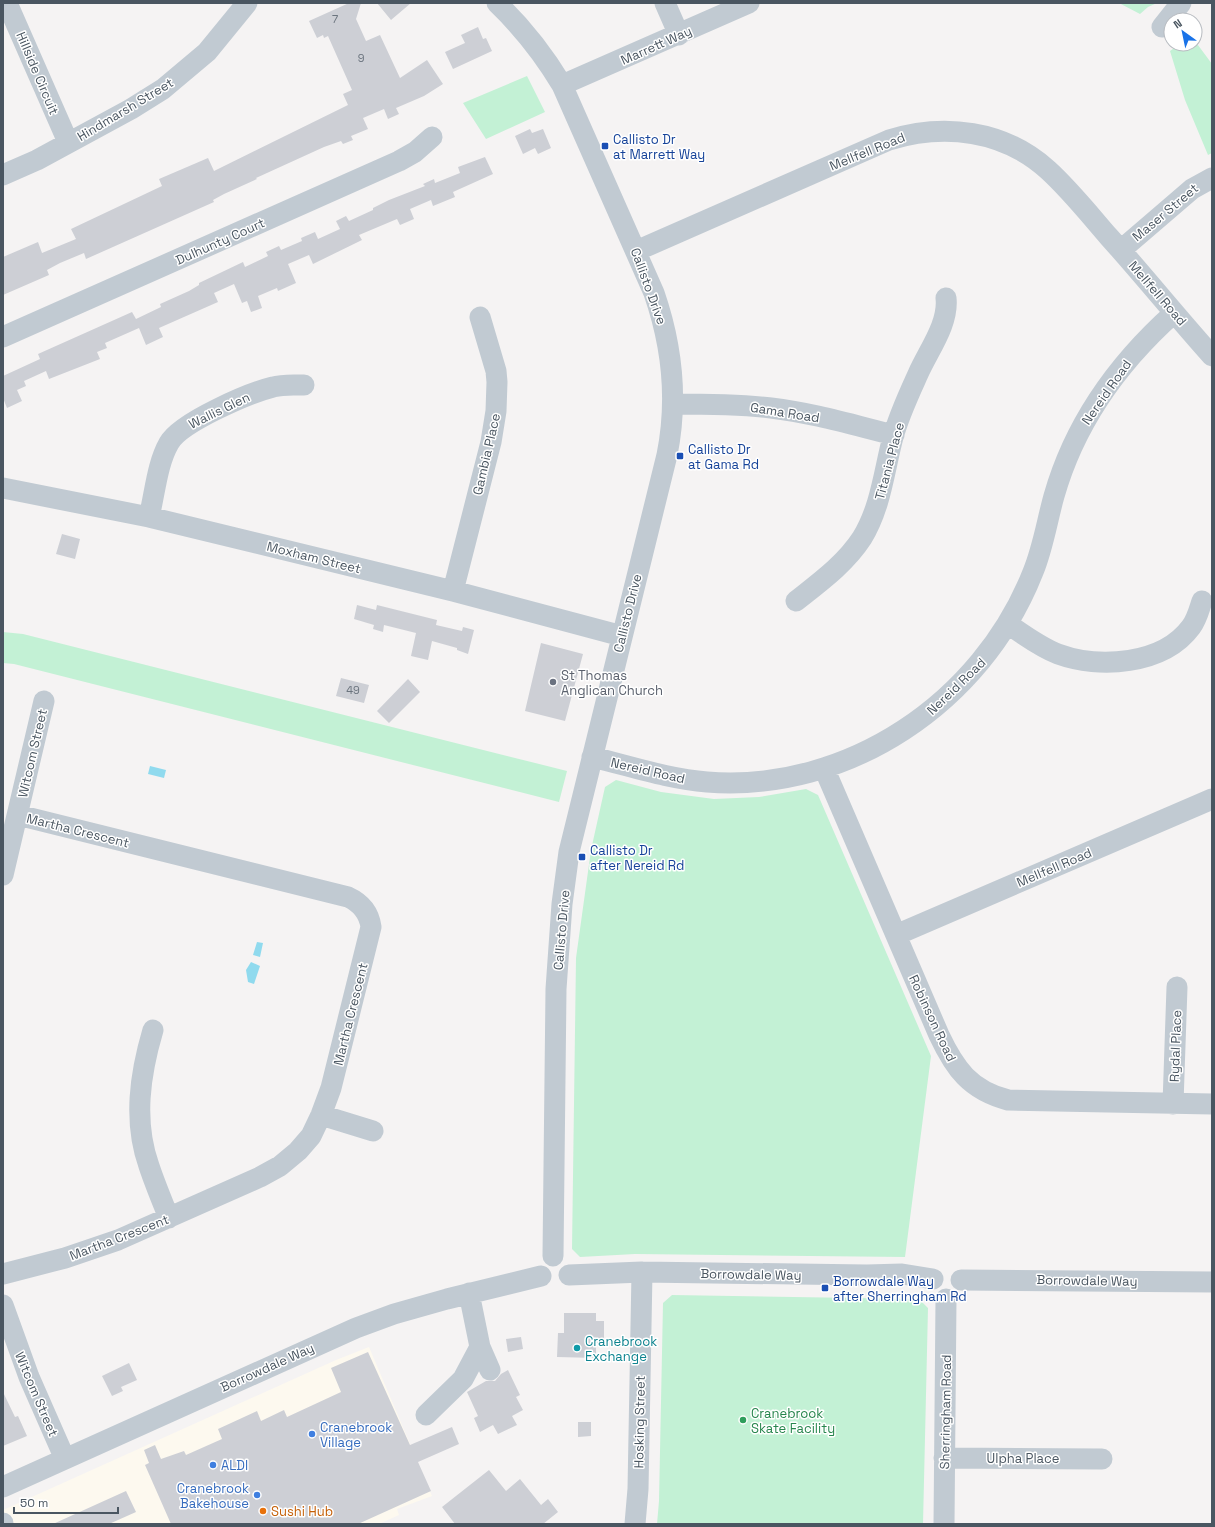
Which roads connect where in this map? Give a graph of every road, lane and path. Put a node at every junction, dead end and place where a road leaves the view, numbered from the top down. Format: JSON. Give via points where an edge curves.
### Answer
{"nodes":[{"id":1,"x":8,"y":3,"type":"edge"},
{"id":2,"x":247,"y":3,"type":"edge"},
{"id":3,"x":497,"y":3,"type":"edge"},
{"id":4,"x":665,"y":3,"type":"edge"},
{"id":5,"x":750,"y":3,"type":"edge"},
{"id":6,"x":1181,"y":3,"type":"edge"},
{"id":7,"x":1162,"y":27,"type":"dead end"},
{"id":8,"x":679,"y":35,"type":"junction"},
{"id":9,"x":562,"y":85,"type":"junction"},
{"id":10,"x":432,"y":137,"type":"dead end"},
{"id":11,"x":68,"y":142,"type":"junction"},
{"id":12,"x":3,"y":175,"type":"edge"},
{"id":13,"x":1212,"y":178,"type":"edge"},
{"id":14,"x":1121,"y":250,"type":"junction"},
{"id":15,"x":636,"y":251,"type":"junction"},
{"id":16,"x":946,"y":298,"type":"dead end"},
{"id":17,"x":1174,"y":313,"type":"junction"},
{"id":18,"x":480,"y":317,"type":"dead end"},
{"id":19,"x":3,"y":337,"type":"edge"},
{"id":20,"x":1212,"y":356,"type":"edge"},
{"id":21,"x":304,"y":385,"type":"dead end"},
{"id":22,"x":673,"y":404,"type":"junction"},
{"id":23,"x":894,"y":435,"type":"junction"},
{"id":24,"x":3,"y":488,"type":"edge"},
{"id":25,"x":149,"y":517,"type":"junction"},
{"id":26,"x":453,"y":591,"type":"junction"},
{"id":27,"x":796,"y":601,"type":"dead end"},
{"id":28,"x":1202,"y":601,"type":"dead end"},
{"id":29,"x":1008,"y":624,"type":"junction"},
{"id":30,"x":622,"y":636,"type":"junction"},
{"id":31,"x":44,"y":701,"type":"dead end"},
{"id":32,"x":592,"y":757,"type":"junction"},
{"id":33,"x":824,"y":768,"type":"junction"},
{"id":34,"x":1212,"y":799,"type":"edge"},
{"id":35,"x":18,"y":815,"type":"junction"},
{"id":36,"x":3,"y":875,"type":"edge"},
{"id":37,"x":896,"y":935,"type":"junction"},
{"id":38,"x":1177,"y":987,"type":"dead end"},
{"id":39,"x":153,"y":1030,"type":"dead end"},
{"id":40,"x":1173,"y":1104,"type":"junction"},
{"id":41,"x":1212,"y":1104,"type":"edge"},
{"id":42,"x":321,"y":1115,"type":"junction"},
{"id":43,"x":373,"y":1131,"type":"dead end"},
{"id":44,"x":169,"y":1218,"type":"junction"},
{"id":45,"x":553,"y":1256,"type":"junction"},
{"id":46,"x":642,"y":1272,"type":"junction"},
{"id":47,"x":3,"y":1274,"type":"edge"},
{"id":48,"x":569,"y":1274,"type":"junction"},
{"id":49,"x":541,"y":1276,"type":"junction"},
{"id":50,"x":933,"y":1278,"type":"junction"},
{"id":51,"x":961,"y":1280,"type":"junction"},
{"id":52,"x":1212,"y":1282,"type":"edge"},
{"id":53,"x":469,"y":1293,"type":"junction"},
{"id":54,"x":946,"y":1299,"type":"junction"},
{"id":55,"x":3,"y":1305,"type":"edge"},
{"id":56,"x":480,"y":1346,"type":"junction"},
{"id":57,"x":490,"y":1370,"type":"dead end"},
{"id":58,"x":426,"y":1415,"type":"dead end"},
{"id":59,"x":944,"y":1458,"type":"junction"},
{"id":60,"x":65,"y":1459,"type":"junction"},
{"id":61,"x":1102,"y":1459,"type":"dead end"},
{"id":62,"x":3,"y":1487,"type":"edge"},
{"id":63,"x":635,"y":1524,"type":"edge"},
{"id":64,"x":944,"y":1524,"type":"edge"}],
"edges":[{"from":1,"to":11,"type":"street","name":"Hillside Circuit"},
{"from":2,"to":11,"type":"street","name":"Hindmarsh Street","via":[[217,41],[177,79],[136,106]]},
{"from":3,"to":9,"type":"street","name":"Callisto Drive","via":[[534,43]]},
{"from":4,"to":8,"type":"street"},
{"from":5,"to":8,"type":"street","name":"Marrett Way"},
{"from":6,"to":7,"type":"street"},
{"from":8,"to":9,"type":"street","name":"Marrett Way"},
{"from":9,"to":15,"type":"street","name":"Callisto Drive"},
{"from":10,"to":19,"type":"street","name":"Dulhunty Court","via":[[415,152],[399,161]]},
{"from":11,"to":12,"type":"street","name":"Hindmarsh Street"},
{"from":13,"to":14,"type":"street","name":"Maser Street","via":[[1192,189]]},
{"from":14,"to":15,"type":"street","name":"Mellfell Road","via":[[1058,179],[1028,154],[986,136],[947,130],[920,132],[889,140]]},
{"from":14,"to":17,"type":"street","name":"Mellfell Road"},
{"from":15,"to":22,"type":"street","name":"Callisto Drive","via":[[654,293],[665,328]]},
{"from":16,"to":23,"type":"street","name":"Titania Place","via":[[947,309],[917,375]]},
{"from":17,"to":20,"type":"street","name":"Mellfell Road"},
{"from":17,"to":29,"type":"street","name":"Nereid Road","via":[[1110,380],[1091,408],[1075,438],[1054,497],[1034,571]]},
{"from":18,"to":26,"type":"street","name":"Gambia Place","via":[[496,371],[496,411],[491,442]]},
{"from":21,"to":25,"type":"street","name":"Wallis Glen","via":[[282,385],[262,390],[181,428],[165,450]]},
{"from":22,"to":23,"type":"street","name":"Gama Road","via":[[726,404],[771,408]]},
{"from":22,"to":30,"type":"street","name":"Callisto Drive","via":[[672,430],[667,455]]},
{"from":23,"to":27,"type":"street","name":"Titania Place","via":[[878,502],[862,537],[836,568]]},
{"from":24,"to":25,"type":"street","name":"Moxham Street"},
{"from":25,"to":26,"type":"street","name":"Moxham Street"},
{"from":26,"to":30,"type":"street","name":"Moxham Street"},
{"from":28,"to":29,"type":"street","via":[[1196,620],[1174,643],[1145,656],[1113,662],[1084,661],[1058,653]]},
{"from":29,"to":33,"type":"street","name":"Nereid Road","via":[[970,676],[925,716],[878,745]]},
{"from":30,"to":32,"type":"street","name":"Callisto Drive"},
{"from":31,"to":35,"type":"street","name":"Witcom Street"},
{"from":32,"to":33,"type":"street","name":"Nereid Road","via":[[678,778],[706,782],[769,780]]},
{"from":32,"to":45,"type":"street","name":"Callisto Drive","via":[[570,852],[558,941]]},
{"from":33,"to":37,"type":"street","name":"Robinson Road"},
{"from":34,"to":37,"type":"street","name":"Mellfell Road"},
{"from":35,"to":36,"type":"street","name":"Witcom Street"},
{"from":35,"to":42,"type":"street","name":"Martha Crescent","via":[[333,893],[360,904],[369,917],[370,933],[331,1088]]},
{"from":37,"to":40,"type":"street","name":"Robinson Road","via":[[952,1062],[967,1080],[981,1089],[1008,1100]]},
{"from":38,"to":40,"type":"street","name":"Rydal Place"},
{"from":39,"to":44,"type":"street","via":[[141,1079],[140,1118],[148,1165]]},
{"from":40,"to":41,"type":"street","name":"Robinson Road"},
{"from":42,"to":43,"type":"street"},
{"from":42,"to":44,"type":"street","name":"Martha Crescent","via":[[305,1143],[280,1166]]},
{"from":44,"to":47,"type":"street","name":"Martha Crescent","via":[[85,1252]]},
{"from":45,"to":48,"type":"street","via":[[565,1261]]},
{"from":45,"to":49,"type":"street","via":[[542,1263]]},
{"from":46,"to":48,"type":"street","name":"Borrowdale Way"},
{"from":46,"to":50,"type":"street","name":"Borrowdale Way","via":[[902,1274]]},
{"from":46,"to":63,"type":"street","name":"Hosking Street","via":[[638,1489]]},
{"from":48,"to":49,"type":"street","via":[[564,1282],[555,1286],[546,1283]]},
{"from":49,"to":53,"type":"street","name":"Borrowdale Way"},
{"from":50,"to":51,"type":"street","via":[[939,1272],[948,1269],[956,1272]]},
{"from":50,"to":54,"type":"street","via":[[934,1292]]},
{"from":51,"to":52,"type":"street","name":"Borrowdale Way"},
{"from":51,"to":54,"type":"street","via":[[959,1293]]},
{"from":53,"to":56,"type":"street"},
{"from":53,"to":60,"type":"street","name":"Borrowdale Way","via":[[394,1314],[356,1328]]},
{"from":54,"to":59,"type":"street","name":"Sherringham Road"},
{"from":55,"to":60,"type":"street","name":"Witcom Street","via":[[29,1377]]},
{"from":56,"to":57,"type":"street"},
{"from":56,"to":58,"type":"street","via":[[463,1379]]},
{"from":59,"to":61,"type":"street","name":"Ulpha Place"},
{"from":59,"to":64,"type":"street","name":"Sherringham Road"},
{"from":60,"to":62,"type":"street","name":"Borrowdale Way"}]}
